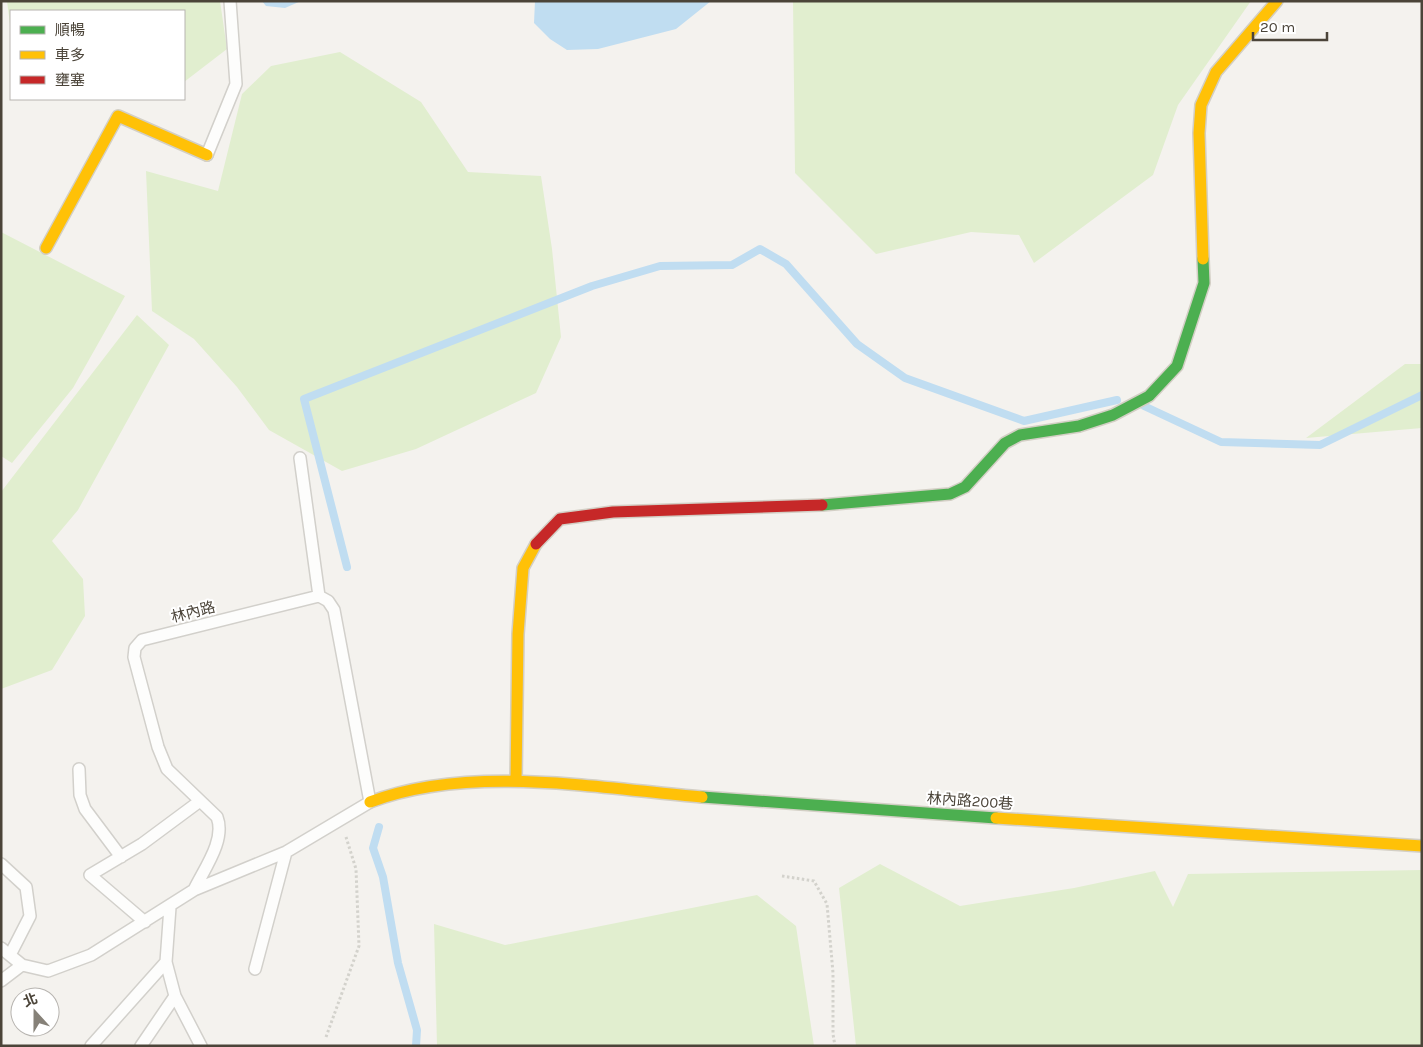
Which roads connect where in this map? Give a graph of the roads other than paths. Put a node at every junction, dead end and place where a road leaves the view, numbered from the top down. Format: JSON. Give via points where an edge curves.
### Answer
{"nodes":[{"id":1,"x":230,"y":1,"type":"edge"},
{"id":2,"x":1277,"y":1,"type":"edge"},
{"id":3,"x":207,"y":155,"type":"joint"},
{"id":4,"x":46,"y":248,"type":"dead end"},
{"id":5,"x":300,"y":458,"type":"dead end"},
{"id":6,"x":319,"y":596,"type":"junction"},
{"id":7,"x":79,"y":769,"type":"dead end"},
{"id":8,"x":516,"y":781,"type":"junction"},
{"id":9,"x":200,"y":801,"type":"junction"},
{"id":10,"x":370,"y":802,"type":"junction"},
{"id":11,"x":1422,"y":846,"type":"edge"},
{"id":12,"x":286,"y":852,"type":"junction"},
{"id":13,"x":121,"y":857,"type":"junction"},
{"id":14,"x":1,"y":864,"type":"edge"},
{"id":15,"x":194,"y":890,"type":"junction"},
{"id":16,"x":170,"y":907,"type":"junction"},
{"id":17,"x":146,"y":922,"type":"junction"},
{"id":18,"x":6,"y":951,"type":"edge"},
{"id":19,"x":166,"y":962,"type":"junction"},
{"id":20,"x":22,"y":965,"type":"junction"},
{"id":21,"x":255,"y":969,"type":"dead end"},
{"id":22,"x":1,"y":973,"type":"edge"},
{"id":23,"x":1,"y":982,"type":"edge"},
{"id":24,"x":174,"y":996,"type":"junction"},
{"id":25,"x":91,"y":1046,"type":"edge"},
{"id":26,"x":142,"y":1046,"type":"edge"},
{"id":27,"x":200,"y":1046,"type":"edge"}],
"edges":[{"from":1,"to":3,"type":"lane","via":[[236,84]]},
{"from":2,"to":8,"type":"street","via":[[1216,72],[1202,105],[1199,133],[1204,283],[1177,366],[1149,396],[1080,426],[1020,435],[1005,443],[965,487],[950,494],[794,507],[613,512],[560,519],[538,540],[523,568],[518,634]]},
{"from":3,"to":4,"type":"street","via":[[118,116]]},
{"from":5,"to":6,"type":"lane"},
{"from":6,"to":9,"type":"lane","name":"林內路","via":[[142,640],[135,648],[134,657],[167,769]]},
{"from":6,"to":10,"type":"lane","via":[[334,610]]},
{"from":7,"to":13,"type":"lane","via":[[80,795],[85,809]]},
{"from":8,"to":10,"type":"street","name":"林內路","via":[[393,792]]},
{"from":8,"to":11,"type":"street","name":"林內路200巷","via":[[839,808]]},
{"from":9,"to":13,"type":"lane"},
{"from":9,"to":15,"type":"lane","name":"林內路","via":[[217,816],[220,826],[218,838]]},
{"from":10,"to":12,"type":"lane","name":"林內路"},
{"from":12,"to":15,"type":"lane","name":"林內路"},
{"from":12,"to":21,"type":"lane"},
{"from":13,"to":17,"type":"lane","via":[[90,875]]},
{"from":14,"to":18,"type":"lane","via":[[26,886],[30,916]]},
{"from":15,"to":16,"type":"lane","name":"林內路"},
{"from":16,"to":17,"type":"lane","name":"林內路"},
{"from":16,"to":19,"type":"lane"},
{"from":17,"to":20,"type":"lane","name":"林內路","via":[[91,954],[48,971]]},
{"from":18,"to":20,"type":"lane","name":"林內路"},
{"from":19,"to":24,"type":"lane"},
{"from":19,"to":25,"type":"lane"},
{"from":20,"to":22,"type":"lane"},
{"from":20,"to":23,"type":"lane"},
{"from":24,"to":26,"type":"lane"},
{"from":24,"to":27,"type":"lane"}]}
